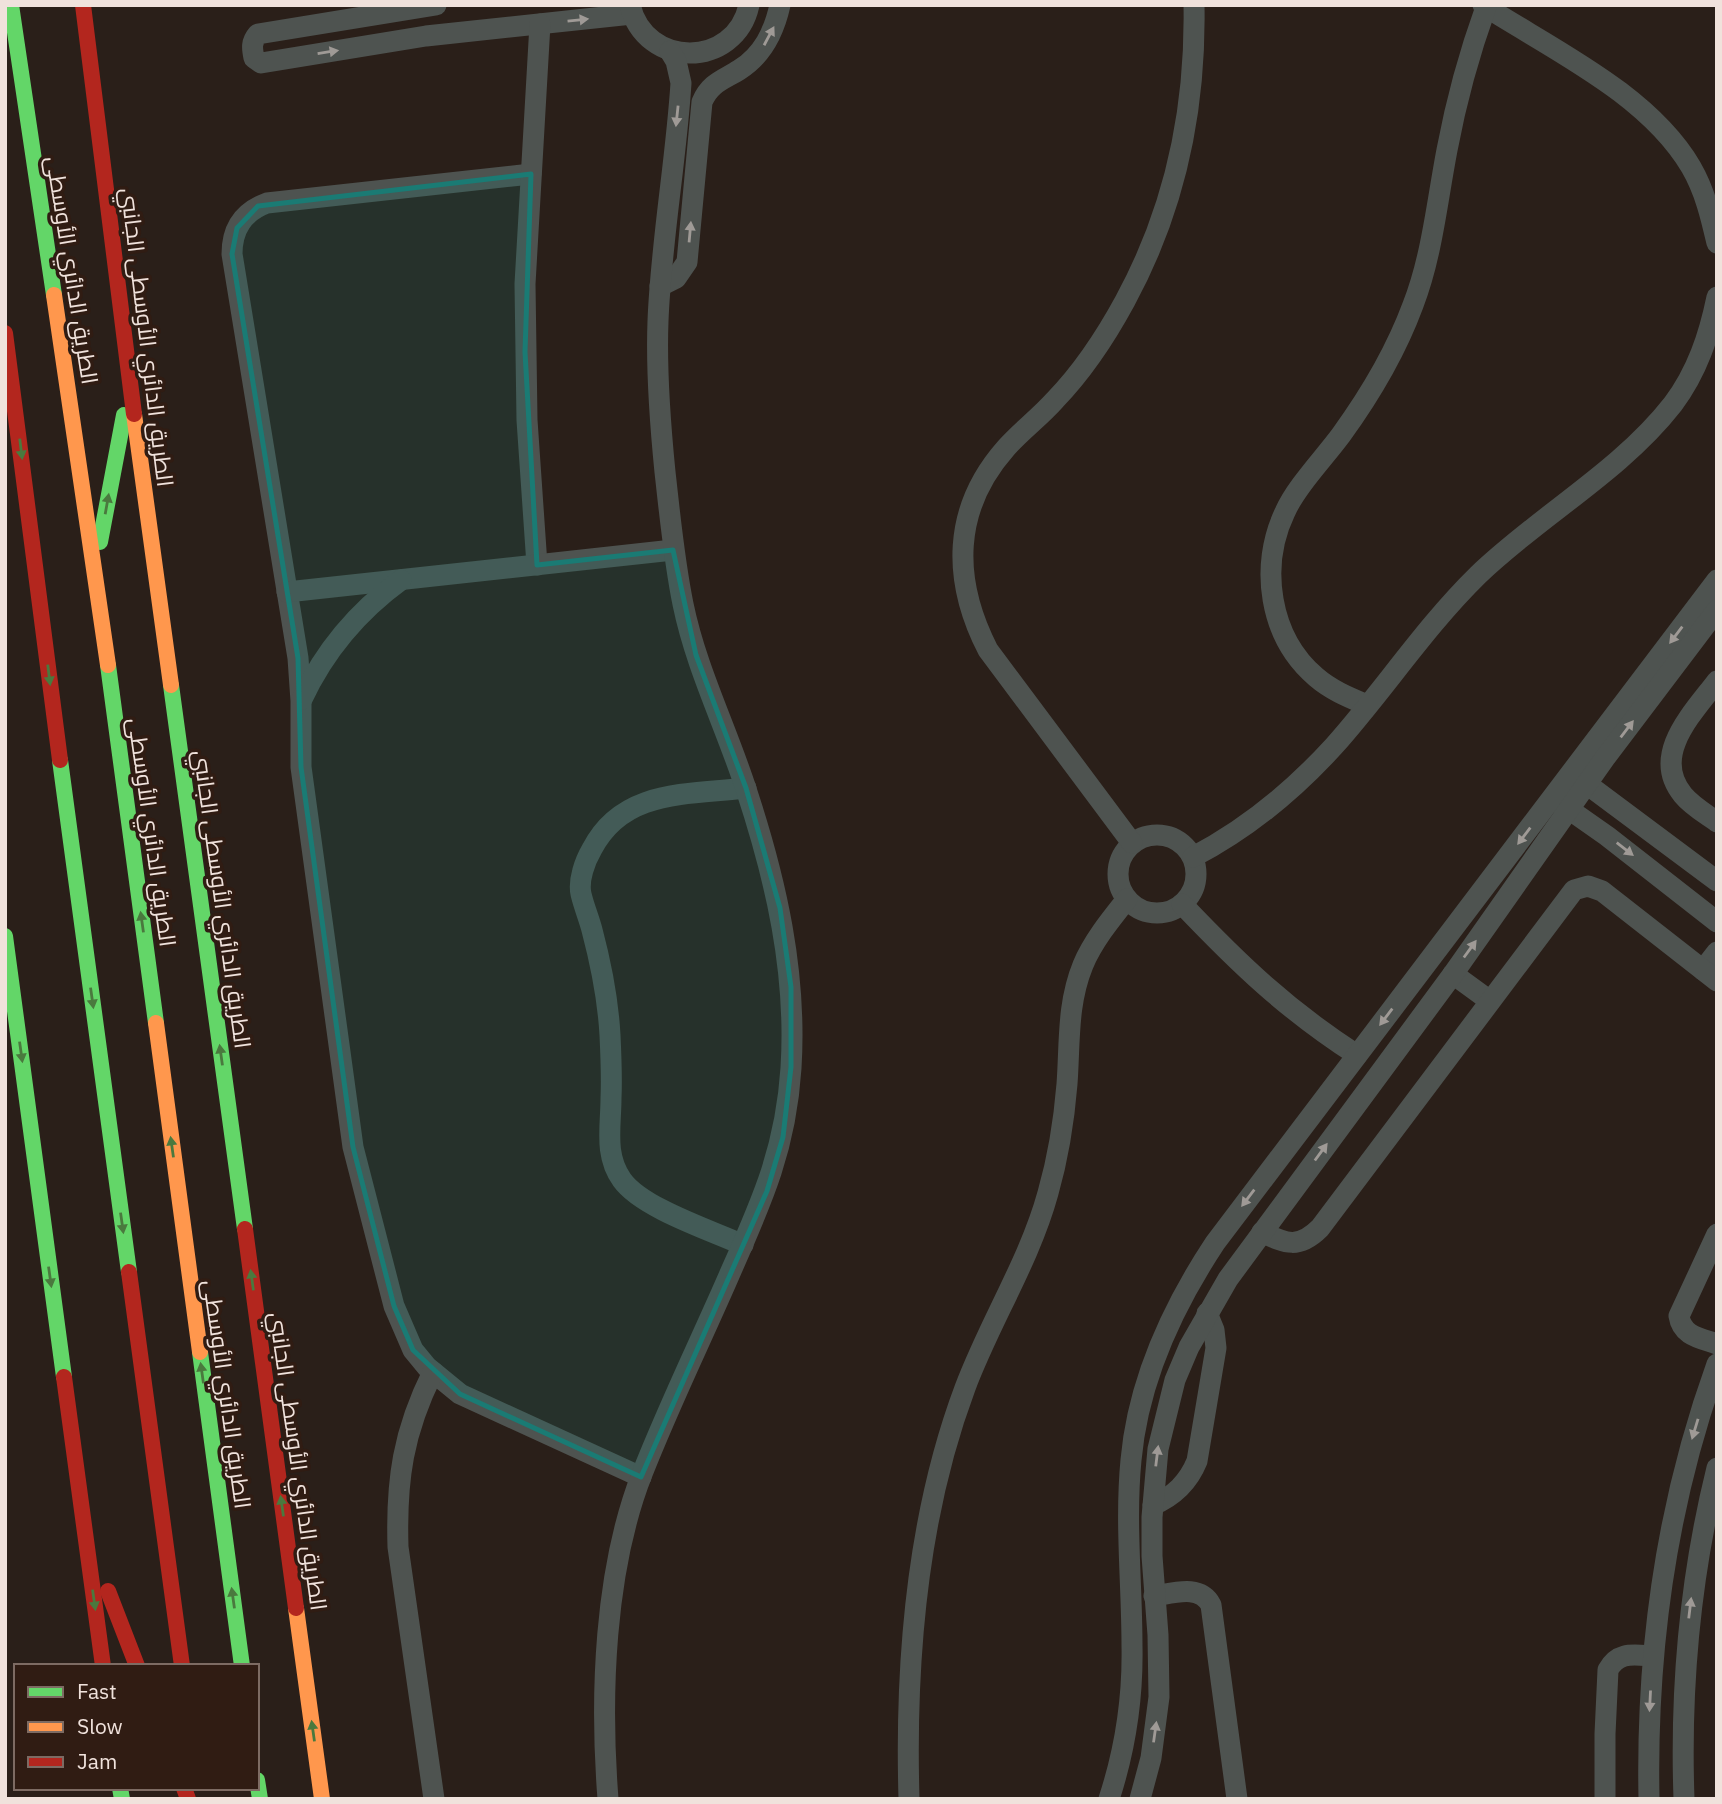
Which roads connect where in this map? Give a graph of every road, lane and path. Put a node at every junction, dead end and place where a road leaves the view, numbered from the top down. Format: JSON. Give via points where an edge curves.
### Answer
{"nodes":[{"id":1,"x":11,"y":5,"type":"edge"},
{"id":2,"x":83,"y":5,"type":"edge"},
{"id":3,"x":436,"y":5,"type":"edge"},
{"id":4,"x":749,"y":5,"type":"edge"},
{"id":5,"x":780,"y":5,"type":"edge"},
{"id":6,"x":1195,"y":5,"type":"edge"},
{"id":7,"x":1484,"y":6,"type":"edge"},
{"id":8,"x":631,"y":9,"type":"edge"},
{"id":9,"x":540,"y":24,"type":"junction"},
{"id":10,"x":670,"y":51,"type":"junction"},
{"id":11,"x":531,"y":174,"type":"junction"},
{"id":12,"x":1717,"y":243,"type":"edge"},
{"id":13,"x":660,"y":286,"type":"junction"},
{"id":14,"x":1717,"y":297,"type":"edge"},
{"id":15,"x":5,"y":333,"type":"edge"},
{"id":16,"x":130,"y":383,"type":"junction"},
{"id":17,"x":673,"y":550,"type":"junction"},
{"id":18,"x":537,"y":565,"type":"junction"},
{"id":19,"x":95,"y":571,"type":"junction"},
{"id":20,"x":402,"y":580,"type":"junction"},
{"id":21,"x":1717,"y":580,"type":"edge"},
{"id":22,"x":287,"y":592,"type":"junction"},
{"id":23,"x":1717,"y":610,"type":"edge"},
{"id":24,"x":1717,"y":681,"type":"edge"},
{"id":25,"x":301,"y":701,"type":"junction"},
{"id":26,"x":1367,"y":705,"type":"junction"},
{"id":27,"x":1579,"y":779,"type":"junction"},
{"id":28,"x":746,"y":788,"type":"junction"},
{"id":29,"x":1561,"y":803,"type":"junction"},
{"id":30,"x":1717,"y":822,"type":"edge"},
{"id":31,"x":1132,"y":843,"type":"junction"},
{"id":32,"x":1193,"y":857,"type":"junction"},
{"id":33,"x":1717,"y":881,"type":"edge"},
{"id":34,"x":1483,"y":890,"type":"junction"},
{"id":35,"x":1127,"y":899,"type":"junction"},
{"id":36,"x":1182,"y":904,"type":"junction"},
{"id":37,"x":1503,"y":905,"type":"junction"},
{"id":38,"x":1717,"y":922,"type":"edge"},
{"id":39,"x":5,"y":936,"type":"edge"},
{"id":40,"x":1717,"y":952,"type":"edge"},
{"id":41,"x":1453,"y":974,"type":"junction"},
{"id":42,"x":1710,"y":975,"type":"edge"},
{"id":43,"x":1490,"y":1001,"type":"junction"},
{"id":44,"x":1357,"y":1055,"type":"junction"},
{"id":45,"x":1262,"y":1232,"type":"junction"},
{"id":46,"x":1717,"y":1234,"type":"edge"},
{"id":47,"x":743,"y":1245,"type":"junction"},
{"id":48,"x":1207,"y":1312,"type":"junction"},
{"id":49,"x":1717,"y":1344,"type":"edge"},
{"id":50,"x":1717,"y":1364,"type":"edge"},
{"id":51,"x":433,"y":1373,"type":"junction"},
{"id":52,"x":1717,"y":1468,"type":"edge"},
{"id":53,"x":640,"y":1477,"type":"junction"},
{"id":54,"x":1153,"y":1505,"type":"junction"},
{"id":55,"x":83,"y":1527,"type":"junction"},
{"id":56,"x":1154,"y":1596,"type":"junction"},
{"id":57,"x":1652,"y":1656,"type":"junction"},
{"id":58,"x":103,"y":1664,"type":"edge"},
{"id":59,"x":136,"y":1664,"type":"edge"},
{"id":60,"x":182,"y":1664,"type":"edge"},
{"id":61,"x":242,"y":1664,"type":"edge"},
{"id":62,"x":322,"y":1799,"type":"edge"},
{"id":63,"x":434,"y":1799,"type":"edge"},
{"id":64,"x":608,"y":1799,"type":"edge"},
{"id":65,"x":909,"y":1799,"type":"edge"},
{"id":66,"x":1109,"y":1799,"type":"edge"},
{"id":67,"x":1140,"y":1799,"type":"edge"},
{"id":68,"x":1237,"y":1799,"type":"edge"},
{"id":69,"x":1605,"y":1799,"type":"edge"},
{"id":70,"x":1649,"y":1799,"type":"edge"},
{"id":71,"x":1684,"y":1799,"type":"edge"}],
"edges":[{"from":1,"to":19,"type":"highway","name":"الطريق الدائري الأوسطى"},
{"from":2,"to":16,"type":"highway","name":"الطريق الدائري الأوسطى الجانبي"},
{"from":3,"to":9,"type":"street","one_way":true,"via":[[258,34],[251,47],[261,63],[426,36]]},
{"from":4,"to":10,"type":"street","via":[[741,25],[722,44],[697,54]]},
{"from":13,"to":5,"type":"street","one_way":true,"via":[[676,278],[687,262],[702,102],[716,82],[762,50]]},
{"from":6,"to":31,"type":"street","via":[[1188,119],[1158,232],[1124,303],[1082,368],[988,472],[968,520],[962,561],[965,592],[988,650]]},
{"from":7,"to":12,"type":"street","via":[[1605,82],[1669,135],[1692,169],[1709,207]]},
{"from":7,"to":26,"type":"street","via":[[1454,116],[1426,268],[1413,306],[1378,377],[1285,509],[1275,538],[1272,598],[1285,635],[1315,676]]},
{"from":9,"to":8,"type":"street","one_way":true},
{"from":8,"to":10,"type":"street","via":[[647,36]]},
{"from":9,"to":11,"type":"street"},
{"from":10,"to":13,"type":"street","one_way":true,"via":[[681,83]]},
{"from":11,"to":18,"type":"street","via":[[525,352]]},
{"from":11,"to":22,"type":"street","via":[[267,203],[249,212],[237,228],[232,254]]},
{"from":13,"to":17,"type":"street","via":[[658,392]]},
{"from":14,"to":26,"type":"street","via":[[1695,369],[1672,404],[1612,464],[1478,575],[1417,641]]},
{"from":15,"to":60,"type":"highway","one_way":true},
{"from":19,"to":16,"type":"highway","one_way":true},
{"from":62,"to":16,"type":"highway","name":"الطريق الدائري الأوسطى الجانبي","one_way":true},
{"from":17,"to":18,"type":"street"},
{"from":17,"to":28,"type":"street","via":[[696,655]]},
{"from":18,"to":20,"type":"street"},
{"from":61,"to":19,"type":"highway","name":"الطريق الدائري الأوسطى","one_way":true},
{"from":20,"to":22,"type":"street"},
{"from":20,"to":25,"type":"street","via":[[368,606],[339,637]]},
{"from":21,"to":27,"type":"street","one_way":true},
{"from":22,"to":25,"type":"street"},
{"from":27,"to":23,"type":"street","one_way":true},
{"from":24,"to":30,"type":"street","via":[[1680,732],[1671,765],[1684,796]]},
{"from":25,"to":51,"type":"street","via":[[301,767],[353,1147],[394,1306],[412,1350]]},
{"from":26,"to":32,"type":"street","via":[[1328,752],[1273,805]]},
{"from":27,"to":29,"type":"street"},
{"from":27,"to":33,"type":"street"},
{"from":28,"to":47,"type":"street","via":[[780,908],[792,1027],[783,1137],[767,1191]]},
{"from":28,"to":47,"type":"street","via":[[649,799],[625,811],[605,828],[590,852],[581,892],[606,996],[612,1066],[609,1137],[616,1170],[629,1189],[645,1200]]},
{"from":29,"to":34,"type":"street","one_way":true},
{"from":29,"to":37,"type":"street"},
{"from":29,"to":38,"type":"street","one_way":true},
{"from":31,"to":32,"type":"street","via":[[1161,834],[1180,842]]},
{"from":31,"to":35,"type":"street","via":[[1118,870]]},
{"from":32,"to":36,"type":"street","via":[[1194,887]]},
{"from":34,"to":37,"type":"street"},
{"from":34,"to":44,"type":"street","one_way":true},
{"from":35,"to":36,"type":"street","via":[[1153,913]]},
{"from":35,"to":65,"type":"street","via":[[1097,939],[1077,982],[1069,1020],[1063,1120],[1048,1194],[1026,1257],[965,1387],[939,1470],[913,1644]]},
{"from":36,"to":44,"type":"street","via":[[1263,986]]},
{"from":41,"to":37,"type":"street","one_way":true},
{"from":39,"to":55,"type":"highway","one_way":true},
{"from":40,"to":42,"type":"street"},
{"from":41,"to":43,"type":"street"},
{"from":45,"to":41,"type":"street","one_way":true},
{"from":42,"to":43,"type":"street","via":[[1602,891],[1581,887],[1569,894]]},
{"from":43,"to":45,"type":"street","via":[[1320,1228],[1294,1243]]},
{"from":44,"to":66,"type":"street","one_way":true,"via":[[1214,1243],[1180,1300],[1154,1361],[1131,1459],[1131,1683],[1121,1755]]},
{"from":45,"to":48,"type":"street"},
{"from":46,"to":49,"type":"street","via":[[1679,1316],[1685,1332]]},
{"from":47,"to":53,"type":"street"},
{"from":54,"to":48,"type":"street","one_way":true,"via":[[1167,1407]]},
{"from":48,"to":54,"type":"street","via":[[1216,1348],[1197,1461],[1175,1493]]},
{"from":50,"to":57,"type":"street","one_way":true,"via":[[1677,1499]]},
{"from":51,"to":53,"type":"street","via":[[478,1405]]},
{"from":51,"to":63,"type":"street","via":[[408,1432],[397,1517]]},
{"from":71,"to":52,"type":"street","one_way":true,"via":[[1686,1650],[1699,1552]]},
{"from":53,"to":64,"type":"street","via":[[624,1536],[609,1632],[604,1724]]},
{"from":54,"to":56,"type":"street"},
{"from":55,"to":58,"type":"highway","one_way":true},
{"from":55,"to":59,"type":"highway"},
{"from":67,"to":56,"type":"street","one_way":true,"via":[[1159,1698]]},
{"from":56,"to":68,"type":"street","via":[[1198,1592],[1211,1605]]},
{"from":57,"to":69,"type":"street","via":[[1624,1655],[1608,1670]]},
{"from":57,"to":70,"type":"street","one_way":true}]}
